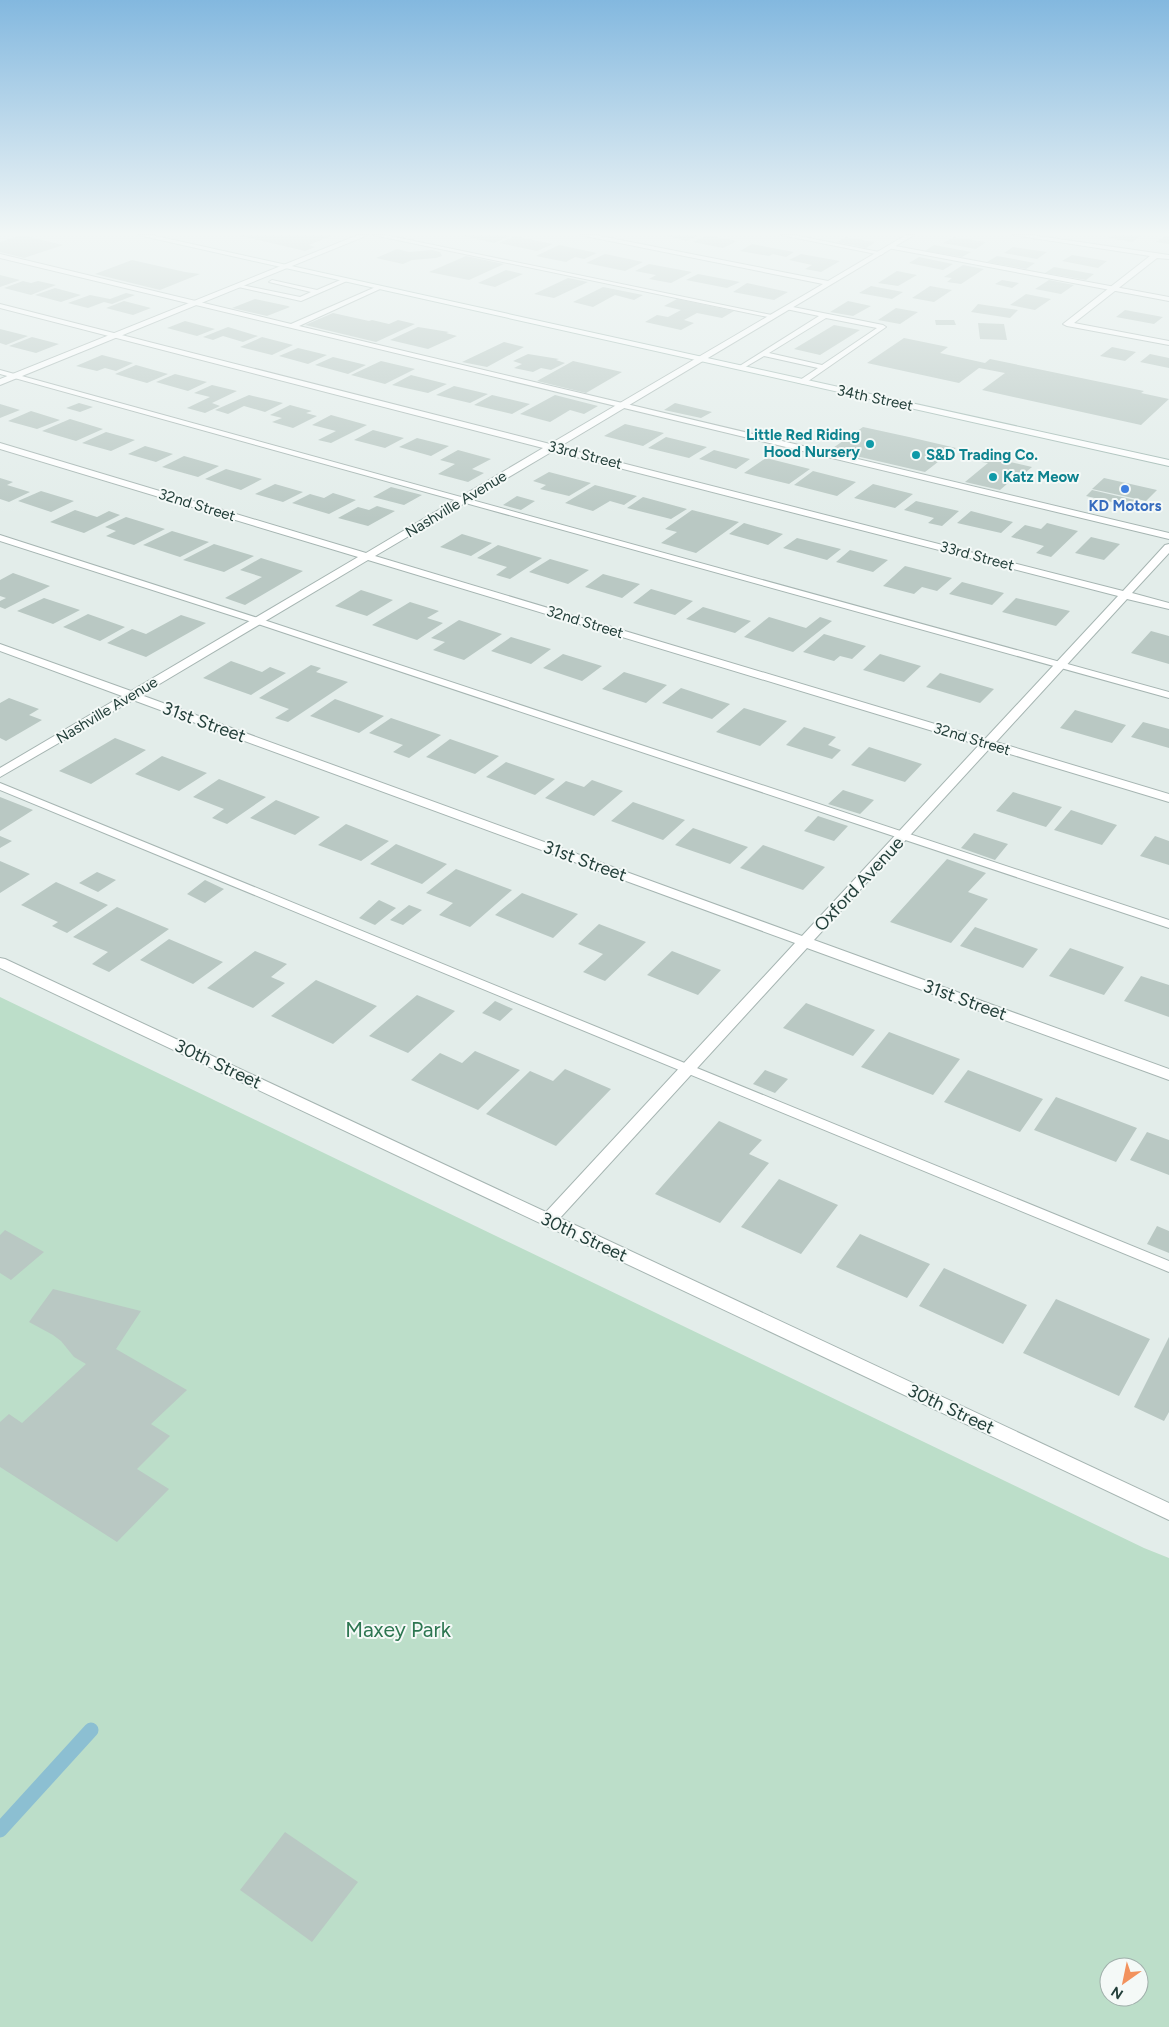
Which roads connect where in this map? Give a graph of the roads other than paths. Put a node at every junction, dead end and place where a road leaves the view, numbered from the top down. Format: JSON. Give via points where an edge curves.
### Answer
{"nodes":[{"id":1,"x":94,"y":330,"type":"edge"},
{"id":2,"x":129,"y":330,"type":"edge"},
{"id":3,"x":307,"y":330,"type":"edge"},
{"id":4,"x":565,"y":330,"type":"edge"},
{"id":5,"x":751,"y":330,"type":"edge"},
{"id":6,"x":803,"y":330,"type":"edge"},
{"id":7,"x":879,"y":330,"type":"edge"},
{"id":8,"x":1097,"y":330,"type":"edge"},
{"id":9,"x":115,"y":335,"type":"junction"},
{"id":10,"x":1169,"y":343,"type":"edge"},
{"id":11,"x":764,"y":354,"type":"junction"},
{"id":12,"x":701,"y":360,"type":"junction"},
{"id":13,"x":824,"y":367,"type":"junction"},
{"id":14,"x":740,"y":368,"type":"junction"},
{"id":15,"x":0,"y":372,"type":"edge"},
{"id":16,"x":15,"y":376,"type":"junction"},
{"id":17,"x":0,"y":382,"type":"edge"},
{"id":18,"x":802,"y":382,"type":"junction"},
{"id":19,"x":624,"y":405,"type":"junction"},
{"id":20,"x":0,"y":446,"type":"edge"},
{"id":21,"x":554,"y":447,"type":"junction"},
{"id":22,"x":1169,"y":463,"type":"edge"},
{"id":23,"x":464,"y":500,"type":"junction"},
{"id":24,"x":1169,"y":536,"type":"edge"},
{"id":25,"x":0,"y":538,"type":"edge"},
{"id":26,"x":1169,"y":547,"type":"edge"},
{"id":27,"x":367,"y":556,"type":"junction"},
{"id":28,"x":1125,"y":595,"type":"junction"},
{"id":29,"x":1169,"y":606,"type":"edge"},
{"id":30,"x":258,"y":621,"type":"junction"},
{"id":31,"x":0,"y":647,"type":"edge"},
{"id":32,"x":1060,"y":666,"type":"junction"},
{"id":33,"x":132,"y":695,"type":"junction"},
{"id":34,"x":1169,"y":696,"type":"edge"},
{"id":35,"x":988,"y":744,"type":"junction"},
{"id":36,"x":0,"y":773,"type":"edge"},
{"id":37,"x":0,"y":786,"type":"edge"},
{"id":38,"x":1169,"y":798,"type":"edge"},
{"id":39,"x":902,"y":836,"type":"junction"},
{"id":40,"x":1169,"y":924,"type":"edge"},
{"id":41,"x":805,"y":942,"type":"junction"},
{"id":42,"x":0,"y":962,"type":"edge"},
{"id":43,"x":688,"y":1069,"type":"junction"},
{"id":44,"x":1169,"y":1075,"type":"edge"},
{"id":45,"x":548,"y":1220,"type":"junction"},
{"id":46,"x":1169,"y":1267,"type":"edge"},
{"id":47,"x":1169,"y":1512,"type":"edge"}],
"edges":[{"from":1,"to":9,"type":"street","name":"33rd Street"},
{"from":2,"to":9,"type":"street"},
{"from":3,"to":19,"type":"lane"},
{"from":4,"to":12,"type":"street","name":"34th Street"},
{"from":5,"to":12,"type":"street","name":"Nashville Avenue"},
{"from":6,"to":11,"type":"lane"},
{"from":7,"to":13,"type":"lane"},
{"from":8,"to":10,"type":"street"},
{"from":9,"to":16,"type":"street"},
{"from":9,"to":21,"type":"street","name":"33rd Street"},
{"from":11,"to":13,"type":"lane"},
{"from":11,"to":14,"type":"lane"},
{"from":12,"to":14,"type":"street","name":"34th Street"},
{"from":12,"to":19,"type":"street","name":"Nashville Avenue"},
{"from":13,"to":18,"type":"lane"},
{"from":14,"to":18,"type":"street","name":"34th Street"},
{"from":15,"to":16,"type":"lane"},
{"from":16,"to":17,"type":"street"},
{"from":16,"to":23,"type":"lane"},
{"from":18,"to":22,"type":"street","name":"34th Street"},
{"from":19,"to":21,"type":"street","name":"Nashville Avenue"},
{"from":19,"to":24,"type":"lane"},
{"from":20,"to":27,"type":"street","name":"32nd Street"},
{"from":21,"to":23,"type":"street","name":"Nashville Avenue"},
{"from":21,"to":28,"type":"street","name":"33rd Street"},
{"from":23,"to":27,"type":"street","name":"Nashville Avenue"},
{"from":23,"to":32,"type":"lane"},
{"from":25,"to":30,"type":"lane"},
{"from":26,"to":28,"type":"street","name":"Oxford Avenue"},
{"from":27,"to":30,"type":"street","name":"Nashville Avenue"},
{"from":27,"to":35,"type":"street","name":"32nd Street"},
{"from":28,"to":29,"type":"street","name":"33rd Street"},
{"from":28,"to":32,"type":"street","name":"Oxford Avenue"},
{"from":30,"to":33,"type":"street","name":"Nashville Avenue"},
{"from":30,"to":39,"type":"lane"},
{"from":31,"to":33,"type":"street","name":"31st Street"},
{"from":32,"to":34,"type":"lane"},
{"from":32,"to":35,"type":"street","name":"Oxford Avenue"},
{"from":33,"to":36,"type":"street","name":"Nashville Avenue"},
{"from":33,"to":41,"type":"street","name":"31st Street"},
{"from":35,"to":38,"type":"street","name":"32nd Street"},
{"from":35,"to":39,"type":"street","name":"Oxford Avenue"},
{"from":37,"to":43,"type":"lane"},
{"from":39,"to":40,"type":"lane"},
{"from":39,"to":41,"type":"street","name":"Oxford Avenue"},
{"from":41,"to":43,"type":"street","name":"Oxford Avenue"},
{"from":41,"to":44,"type":"street","name":"31st Street"},
{"from":42,"to":45,"type":"street","name":"30th Street"},
{"from":43,"to":45,"type":"street","name":"Oxford Avenue"},
{"from":43,"to":46,"type":"lane"},
{"from":45,"to":47,"type":"street","name":"30th Street"}]}
